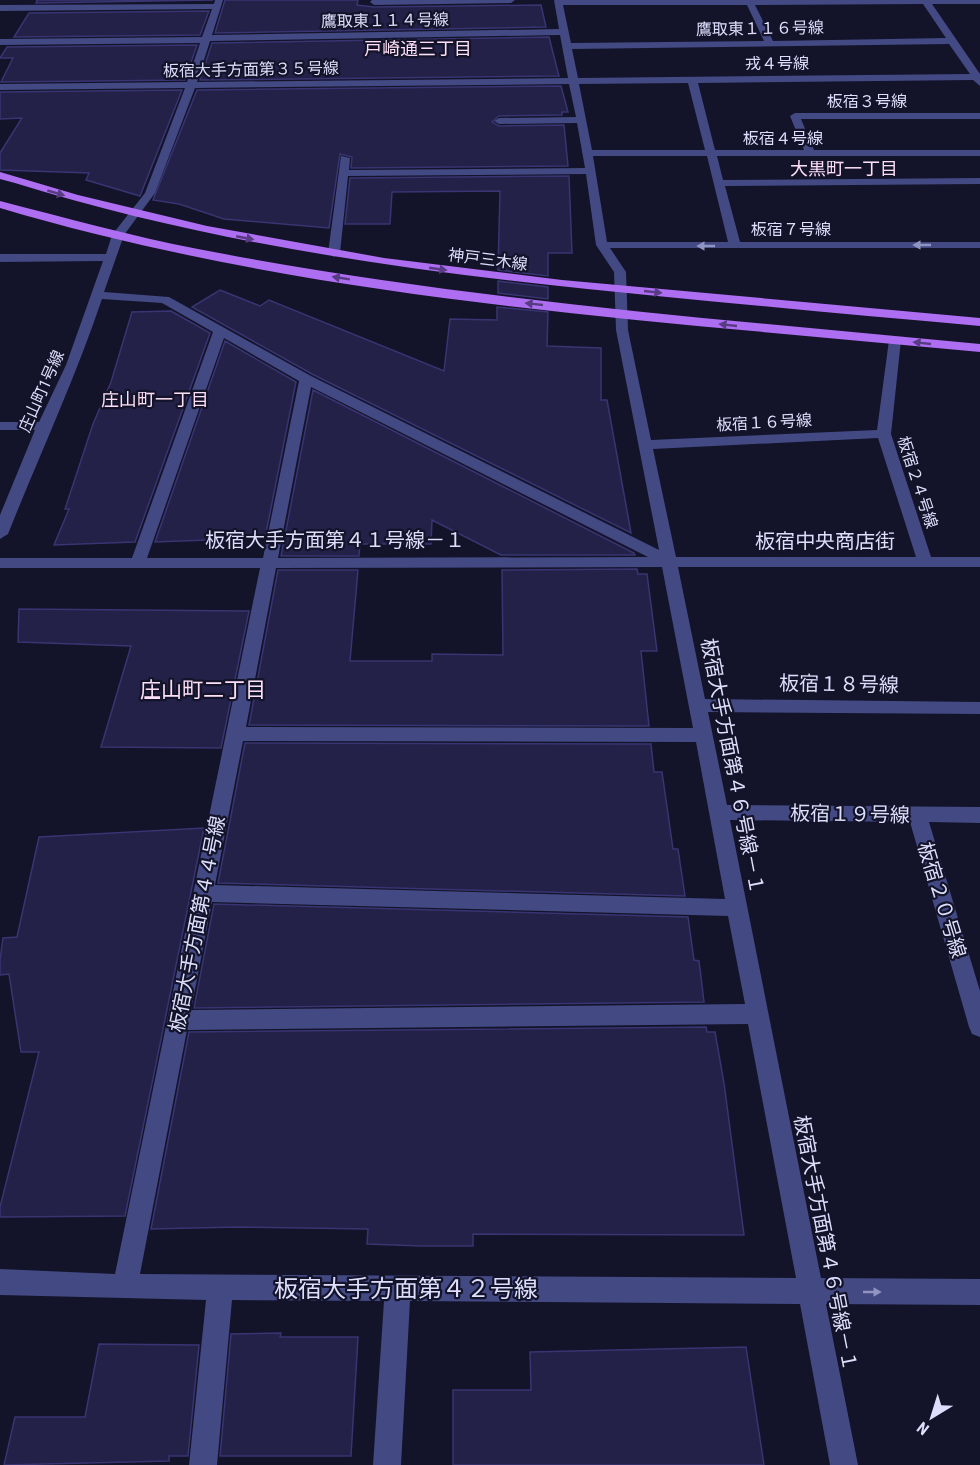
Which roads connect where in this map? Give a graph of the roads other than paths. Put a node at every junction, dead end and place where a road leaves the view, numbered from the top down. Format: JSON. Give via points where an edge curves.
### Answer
{"nodes":[{"id":1,"x":511,"y":0,"type":"edge"},
{"id":2,"x":374,"y":1,"type":"edge"},
{"id":3,"x":926,"y":1,"type":"edge"},
{"id":4,"x":980,"y":1,"type":"edge"},
{"id":5,"x":558,"y":2,"type":"edge"},
{"id":6,"x":750,"y":2,"type":"junction"},
{"id":7,"x":219,"y":3,"type":"edge"},
{"id":8,"x":0,"y":8,"type":"edge"},
{"id":9,"x":374,"y":13,"type":"dead end"},
{"id":10,"x":373,"y":24,"type":"dead end"},
{"id":11,"x":564,"y":32,"type":"junction"},
{"id":12,"x":372,"y":35,"type":"junction"},
{"id":13,"x":207,"y":39,"type":"junction"},
{"id":14,"x":952,"y":41,"type":"junction"},
{"id":15,"x":0,"y":42,"type":"edge"},
{"id":16,"x":770,"y":43,"type":"junction"},
{"id":17,"x":568,"y":46,"type":"junction"},
{"id":18,"x":574,"y":79,"type":"junction"},
{"id":19,"x":692,"y":79,"type":"junction"},
{"id":20,"x":978,"y":79,"type":"edge"},
{"id":21,"x":191,"y":86,"type":"junction"},
{"id":22,"x":0,"y":87,"type":"edge"},
{"id":23,"x":980,"y":116,"type":"edge"},
{"id":24,"x":581,"y":120,"type":"junction"},
{"id":25,"x":498,"y":121,"type":"dead end"},
{"id":26,"x":712,"y":153,"type":"junction"},
{"id":27,"x":810,"y":153,"type":"junction"},
{"id":28,"x":980,"y":153,"type":"edge"},
{"id":29,"x":345,"y":158,"type":"dead end"},
{"id":30,"x":589,"y":162,"type":"junction"},
{"id":31,"x":345,"y":173,"type":"junction"},
{"id":32,"x":0,"y":175,"type":"edge"},
{"id":33,"x":980,"y":181,"type":"edge"},
{"id":34,"x":720,"y":183,"type":"junction"},
{"id":35,"x":0,"y":204,"type":"edge"},
{"id":36,"x":135,"y":213,"type":"junction"},
{"id":37,"x":118,"y":235,"type":"junction"},
{"id":38,"x":980,"y":244,"type":"edge"},
{"id":39,"x":602,"y":245,"type":"junction"},
{"id":40,"x":735,"y":246,"type":"junction"},
{"id":41,"x":334,"y":254,"type":"junction"},
{"id":42,"x":112,"y":257,"type":"junction"},
{"id":43,"x":0,"y":258,"type":"edge"},
{"id":44,"x":622,"y":289,"type":"junction"},
{"id":45,"x":99,"y":295,"type":"junction"},
{"id":46,"x":622,"y":314,"type":"junction"},
{"id":47,"x":980,"y":322,"type":"edge"},
{"id":48,"x":220,"y":331,"type":"junction"},
{"id":49,"x":895,"y":340,"type":"junction"},
{"id":50,"x":980,"y":348,"type":"edge"},
{"id":51,"x":306,"y":379,"type":"junction"},
{"id":52,"x":0,"y":426,"type":"edge"},
{"id":53,"x":44,"y":426,"type":"junction"},
{"id":54,"x":884,"y":434,"type":"junction"},
{"id":55,"x":646,"y":445,"type":"junction"},
{"id":56,"x":0,"y":534,"type":"edge"},
{"id":57,"x":268,"y":561,"type":"junction"},
{"id":58,"x":670,"y":561,"type":"junction"},
{"id":59,"x":138,"y":562,"type":"junction"},
{"id":60,"x":925,"y":562,"type":"junction"},
{"id":61,"x":980,"y":562,"type":"edge"},
{"id":62,"x":0,"y":563,"type":"edge"},
{"id":63,"x":698,"y":705,"type":"junction"},
{"id":64,"x":980,"y":708,"type":"edge"},
{"id":65,"x":235,"y":734,"type":"junction"},
{"id":66,"x":704,"y":735,"type":"junction"},
{"id":67,"x":719,"y":812,"type":"junction"},
{"id":68,"x":916,"y":814,"type":"junction"},
{"id":69,"x":980,"y":815,"type":"edge"},
{"id":70,"x":203,"y":893,"type":"junction"},
{"id":71,"x":737,"y":908,"type":"junction"},
{"id":72,"x":759,"y":1014,"type":"junction"},
{"id":73,"x":178,"y":1020,"type":"junction"},
{"id":74,"x":979,"y":1020,"type":"edge"},
{"id":75,"x":0,"y":1282,"type":"edge"},
{"id":76,"x":125,"y":1287,"type":"junction"},
{"id":77,"x":220,"y":1288,"type":"junction"},
{"id":78,"x":398,"y":1288,"type":"junction"},
{"id":79,"x":980,"y":1292,"type":"edge"},
{"id":80,"x":813,"y":1293,"type":"junction"},
{"id":81,"x":203,"y":1465,"type":"edge"},
{"id":82,"x":387,"y":1465,"type":"edge"},
{"id":83,"x":844,"y":1465,"type":"edge"}],
"edges":[{"from":1,"to":2,"type":"street"},
{"from":2,"to":9,"type":"street"},
{"from":3,"to":4,"type":"street"},
{"from":3,"to":6,"type":"street"},
{"from":3,"to":14,"type":"street"},
{"from":5,"to":6,"type":"street"},
{"from":5,"to":11,"type":"street","name":"板宿大手方面第４６号線－１"},
{"from":6,"to":16,"type":"street"},
{"from":7,"to":8,"type":"street"},
{"from":7,"to":13,"type":"street"},
{"from":10,"to":12,"type":"street"},
{"from":11,"to":12,"type":"street","name":"鷹取東１１４号線"},
{"from":11,"to":17,"type":"street","name":"板宿大手方面第４６号線－１"},
{"from":12,"to":13,"type":"street","name":"鷹取東１１４号線"},
{"from":13,"to":15,"type":"street","name":"鷹取東１１４号線"},
{"from":13,"to":21,"type":"street"},
{"from":14,"to":16,"type":"street","name":"鷹取東１１６号線"},
{"from":14,"to":20,"type":"street"},
{"from":16,"to":17,"type":"street","name":"鷹取東１１６号線"},
{"from":17,"to":18,"type":"street","name":"板宿大手方面第４６号線－１"},
{"from":18,"to":19,"type":"street","name":"戎４号線"},
{"from":18,"to":21,"type":"street","name":"板宿大手方面第３５号線"},
{"from":18,"to":24,"type":"street","name":"板宿大手方面第４６号線－１"},
{"from":19,"to":20,"type":"street","name":"戎４号線"},
{"from":19,"to":26,"type":"street"},
{"from":21,"to":22,"type":"street","name":"板宿大手方面第３５号線"},
{"from":21,"to":36,"type":"street","via":[[150,194]]},
{"from":23,"to":27,"type":"street","name":"板宿３号線","via":[[795,116]]},
{"from":24,"to":25,"type":"street"},
{"from":24,"to":30,"type":"street","name":"板宿大手方面第４６号線－１"},
{"from":26,"to":27,"type":"street","name":"板宿４号線"},
{"from":26,"to":30,"type":"street","name":"板宿４号線"},
{"from":26,"to":34,"type":"street"},
{"from":27,"to":28,"type":"street","name":"板宿４号線"},
{"from":29,"to":31,"type":"street"},
{"from":30,"to":31,"type":"street","name":"板宿４号線"},
{"from":30,"to":39,"type":"street","name":"板宿大手方面第４６号線－１"},
{"from":31,"to":41,"type":"street"},
{"from":32,"to":36,"type":"main road","name":"神戸三木線","one_way":true},
{"from":33,"to":34,"type":"street"},
{"from":34,"to":40,"type":"street"},
{"from":35,"to":37,"type":"main road"},
{"from":36,"to":37,"type":"street"},
{"from":36,"to":41,"type":"main road","name":"神戸三木線","one_way":true},
{"from":37,"to":42,"type":"street","name":"庄山町1号線"},
{"from":46,"to":37,"type":"main road","one_way":true,"via":[[437,293],[221,257]]},
{"from":38,"to":40,"type":"street","name":"板宿７号線","one_way":true},
{"from":40,"to":39,"type":"street","name":"板宿７号線","one_way":true},
{"from":39,"to":44,"type":"street","name":"板宿大手方面第４６号線－１","via":[[620,272]]},
{"from":41,"to":44,"type":"main road","name":"神戸三木線","one_way":true,"via":[[478,275]]},
{"from":42,"to":43,"type":"street"},
{"from":42,"to":45,"type":"street","name":"庄山町1号線"},
{"from":44,"to":46,"type":"street","name":"板宿大手方面第４６号線－１"},
{"from":44,"to":47,"type":"main road","name":"神戸三木線","one_way":true},
{"from":45,"to":48,"type":"street","via":[[165,300]]},
{"from":45,"to":53,"type":"street","name":"庄山町1号線"},
{"from":49,"to":46,"type":"main road","one_way":true},
{"from":46,"to":55,"type":"street","name":"板宿大手方面第４６号線－１"},
{"from":48,"to":51,"type":"street"},
{"from":48,"to":59,"type":"street"},
{"from":50,"to":49,"type":"main road","one_way":true},
{"from":49,"to":54,"type":"street","name":"板宿２４号線"},
{"from":51,"to":57,"type":"street","name":"板宿大手方面第４４号線"},
{"from":51,"to":58,"type":"street"},
{"from":52,"to":53,"type":"street"},
{"from":53,"to":56,"type":"street","name":"庄山町1号線"},
{"from":54,"to":55,"type":"street","name":"板宿１６号線"},
{"from":54,"to":60,"type":"street","name":"板宿２４号線"},
{"from":55,"to":58,"type":"street","name":"板宿大手方面第４６号線－１"},
{"from":57,"to":58,"type":"street","name":"板宿大手方面第４１号線－１"},
{"from":57,"to":59,"type":"street","name":"板宿大手方面第４１号線－１"},
{"from":57,"to":65,"type":"street","name":"板宿大手方面第４４号線"},
{"from":58,"to":60,"type":"street","name":"板宿中央商店街"},
{"from":58,"to":63,"type":"street","name":"板宿大手方面第４６号線－１"},
{"from":59,"to":62,"type":"street","name":"板宿大手方面第４１号線－１"},
{"from":60,"to":61,"type":"street","name":"板宿中央商店街"},
{"from":63,"to":64,"type":"street","name":"板宿１８号線"},
{"from":63,"to":66,"type":"street","name":"板宿大手方面第４６号線－１"},
{"from":65,"to":66,"type":"street"},
{"from":65,"to":70,"type":"street","name":"板宿大手方面第４４号線"},
{"from":66,"to":67,"type":"street","name":"板宿大手方面第４６号線－１"},
{"from":67,"to":68,"type":"street","name":"板宿１９号線"},
{"from":67,"to":71,"type":"street","name":"板宿大手方面第４６号線－１"},
{"from":68,"to":69,"type":"street","name":"板宿１９号線"},
{"from":68,"to":74,"type":"street","name":"板宿２０号線"},
{"from":70,"to":71,"type":"street"},
{"from":70,"to":73,"type":"street","name":"板宿大手方面第４４号線"},
{"from":71,"to":72,"type":"street","name":"板宿大手方面第４６号線－１"},
{"from":72,"to":73,"type":"street"},
{"from":72,"to":80,"type":"street","name":"板宿大手方面第４６号線－１"},
{"from":73,"to":76,"type":"street","name":"板宿大手方面第４４号線"},
{"from":75,"to":76,"type":"street","name":"板宿大手方面第４２号線"},
{"from":76,"to":77,"type":"street","name":"板宿大手方面第４２号線"},
{"from":77,"to":78,"type":"street","name":"板宿大手方面第４２号線"},
{"from":77,"to":81,"type":"street"},
{"from":78,"to":80,"type":"street","name":"板宿大手方面第４２号線"},
{"from":78,"to":82,"type":"street"},
{"from":80,"to":79,"type":"street","name":"板宿大手方面第４２号線","one_way":true},
{"from":80,"to":83,"type":"street","name":"板宿大手方面第４６号線－１"}]}
